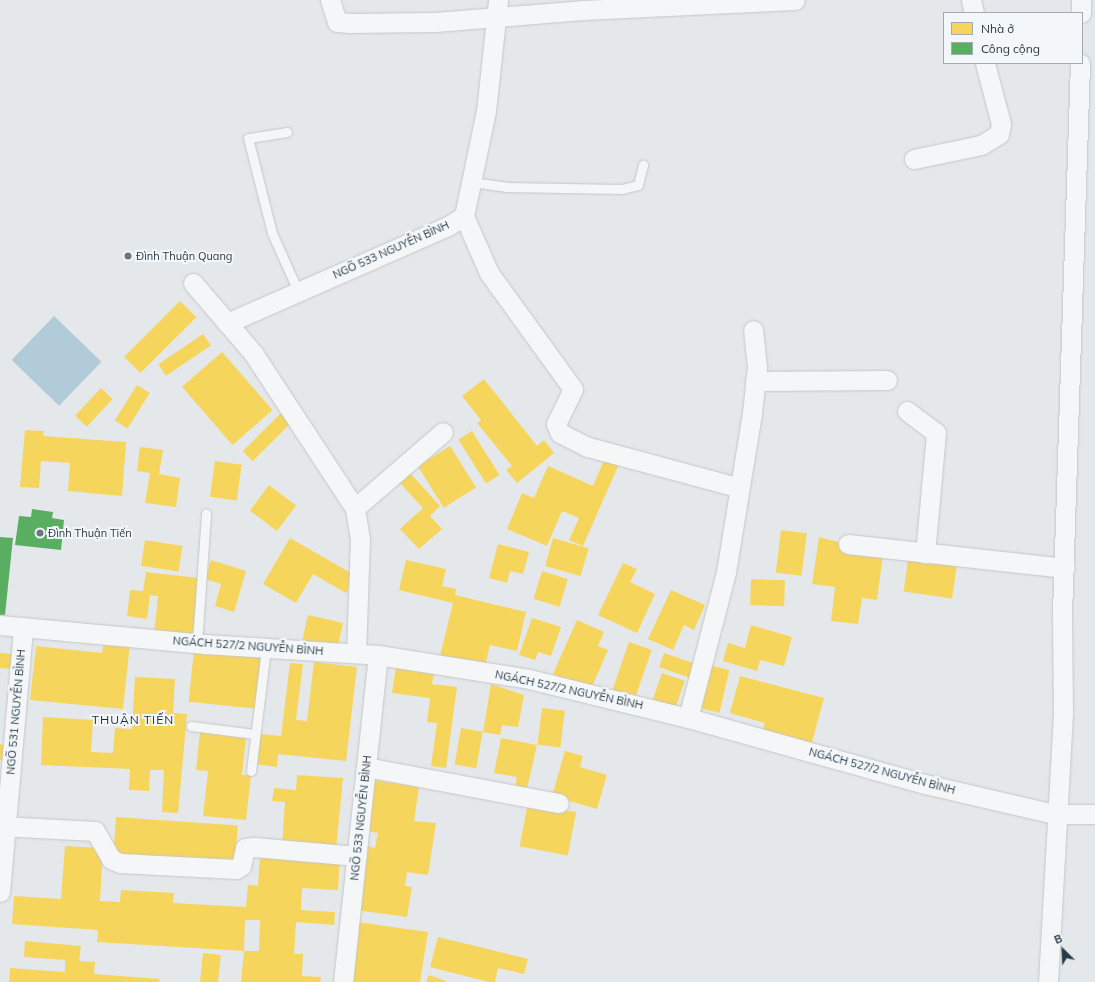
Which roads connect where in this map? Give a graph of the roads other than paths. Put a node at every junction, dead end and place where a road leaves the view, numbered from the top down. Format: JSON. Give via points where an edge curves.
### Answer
{"nodes":[{"id":1,"x":330,"y":0,"type":"edge"},
{"id":2,"x":498,"y":0,"type":"edge"},
{"id":3,"x":795,"y":0,"type":"edge"},
{"id":4,"x":971,"y":0,"type":"edge"},
{"id":5,"x":1081,"y":0,"type":"edge"},
{"id":6,"x":754,"y":2,"type":"edge"},
{"id":7,"x":974,"y":12,"type":"edge"},
{"id":8,"x":1080,"y":12,"type":"edge"},
{"id":9,"x":498,"y":19,"type":"junction"},
{"id":10,"x":985,"y":64,"type":"edge"},
{"id":11,"x":1080,"y":64,"type":"edge"},
{"id":12,"x":287,"y":132,"type":"dead end"},
{"id":13,"x":914,"y":159,"type":"dead end"},
{"id":14,"x":643,"y":165,"type":"dead end"},
{"id":15,"x":472,"y":182,"type":"junction"},
{"id":16,"x":464,"y":216,"type":"junction"},
{"id":17,"x":193,"y":283,"type":"dead end"},
{"id":18,"x":298,"y":291,"type":"junction"},
{"id":19,"x":227,"y":323,"type":"junction"},
{"id":20,"x":753,"y":330,"type":"dead end"},
{"id":21,"x":887,"y":380,"type":"dead end"},
{"id":22,"x":755,"y":381,"type":"junction"},
{"id":23,"x":907,"y":411,"type":"dead end"},
{"id":24,"x":443,"y":432,"type":"dead end"},
{"id":25,"x":737,"y":487,"type":"junction"},
{"id":26,"x":355,"y":508,"type":"junction"},
{"id":27,"x":206,"y":513,"type":"dead end"},
{"id":28,"x":848,"y":544,"type":"dead end"},
{"id":29,"x":925,"y":553,"type":"junction"},
{"id":30,"x":1065,"y":568,"type":"junction"},
{"id":31,"x":0,"y":625,"type":"edge"},
{"id":32,"x":23,"y":628,"type":"junction"},
{"id":33,"x":197,"y":644,"type":"junction"},
{"id":34,"x":266,"y":648,"type":"junction"},
{"id":35,"x":356,"y":653,"type":"junction"},
{"id":36,"x":378,"y":655,"type":"junction"},
{"id":37,"x":688,"y":718,"type":"junction"},
{"id":38,"x":191,"y":726,"type":"dead end"},
{"id":39,"x":255,"y":734,"type":"junction"},
{"id":40,"x":366,"y":766,"type":"junction"},
{"id":41,"x":252,"y":771,"type":"dead end"},
{"id":42,"x":559,"y":803,"type":"dead end"},
{"id":43,"x":1055,"y":814,"type":"junction"},
{"id":44,"x":1095,"y":814,"type":"edge"},
{"id":45,"x":3,"y":826,"type":"edge"},
{"id":46,"x":357,"y":856,"type":"junction"},
{"id":47,"x":0,"y":892,"type":"edge"},
{"id":48,"x":343,"y":982,"type":"edge"},
{"id":49,"x":1048,"y":982,"type":"edge"}],
"edges":[{"from":1,"to":9,"type":"street","via":[[337,22]]},
{"from":2,"to":9,"type":"street"},
{"from":3,"to":6,"type":"street"},
{"from":4,"to":7,"type":"street"},
{"from":5,"to":8,"type":"street"},
{"from":6,"to":9,"type":"street","via":[[583,10]]},
{"from":9,"to":15,"type":"street"},
{"from":10,"to":13,"type":"street","via":[[1001,124],[999,134],[981,145]]},
{"from":11,"to":30,"type":"street"},
{"from":12,"to":18,"type":"lane","via":[[248,138],[272,233]]},
{"from":14,"to":15,"type":"lane","via":[[638,186],[622,189],[506,188]]},
{"from":15,"to":16,"type":"street"},
{"from":16,"to":18,"type":"street","name":"NGÕ 533 NGUYỄN BÌNH","via":[[448,226]]},
{"from":16,"to":25,"type":"street","via":[[489,273],[574,389],[556,424],[560,433],[588,447]]},
{"from":17,"to":19,"type":"street"},
{"from":18,"to":19,"type":"street","name":"NGÕ 533 NGUYỄN BÌNH"},
{"from":19,"to":26,"type":"street","via":[[253,353]]},
{"from":20,"to":22,"type":"street"},
{"from":21,"to":22,"type":"street"},
{"from":22,"to":25,"type":"street"},
{"from":23,"to":29,"type":"street","via":[[936,434]]},
{"from":24,"to":26,"type":"street"},
{"from":25,"to":37,"type":"street","via":[[726,572]]},
{"from":26,"to":35,"type":"street","via":[[360,538]]},
{"from":27,"to":33,"type":"lane"},
{"from":28,"to":29,"type":"street"},
{"from":29,"to":30,"type":"street"},
{"from":30,"to":43,"type":"street","via":[[1063,712]]},
{"from":31,"to":32,"type":"street","name":"NGÁCH 527/2 NGUYỄN BÌNH"},
{"from":32,"to":33,"type":"street","name":"NGÁCH 527/2 NGUYỄN BÌNH"},
{"from":32,"to":45,"type":"street","name":"NGÕ 531 NGUYỄN BÌNH"},
{"from":33,"to":34,"type":"street","name":"NGÁCH 527/2 NGUYỄN BÌNH"},
{"from":34,"to":35,"type":"street","name":"NGÁCH 527/2 NGUYỄN BÌNH"},
{"from":34,"to":39,"type":"lane"},
{"from":35,"to":36,"type":"street","name":"NGÁCH 527/2 NGUYỄN BÌNH"},
{"from":36,"to":37,"type":"street","name":"NGÁCH 527/2 NGUYỄN BÌNH","via":[[529,679]]},
{"from":36,"to":40,"type":"street","name":"NGÕ 533 NGUYỄN BÌNH"},
{"from":37,"to":43,"type":"street","name":"NGÁCH 527/2 NGUYỄN BÌNH","via":[[925,784]]},
{"from":38,"to":39,"type":"lane"},
{"from":39,"to":41,"type":"lane"},
{"from":40,"to":42,"type":"street"},
{"from":40,"to":46,"type":"street","name":"NGÕ 533 NGUYỄN BÌNH"},
{"from":43,"to":44,"type":"street","name":"NGÁCH 527/2 NGUYỄN BÌNH"},
{"from":43,"to":49,"type":"street"},
{"from":45,"to":46,"type":"street","via":[[95,831],[111,859],[120,863],[236,869],[241,866],[246,848],[254,847]]},
{"from":45,"to":47,"type":"street","name":"NGÕ 531 NGUYỄN BÌNH"},
{"from":46,"to":48,"type":"street","name":"NGÕ 533 NGUYỄN BÌNH"}]}
